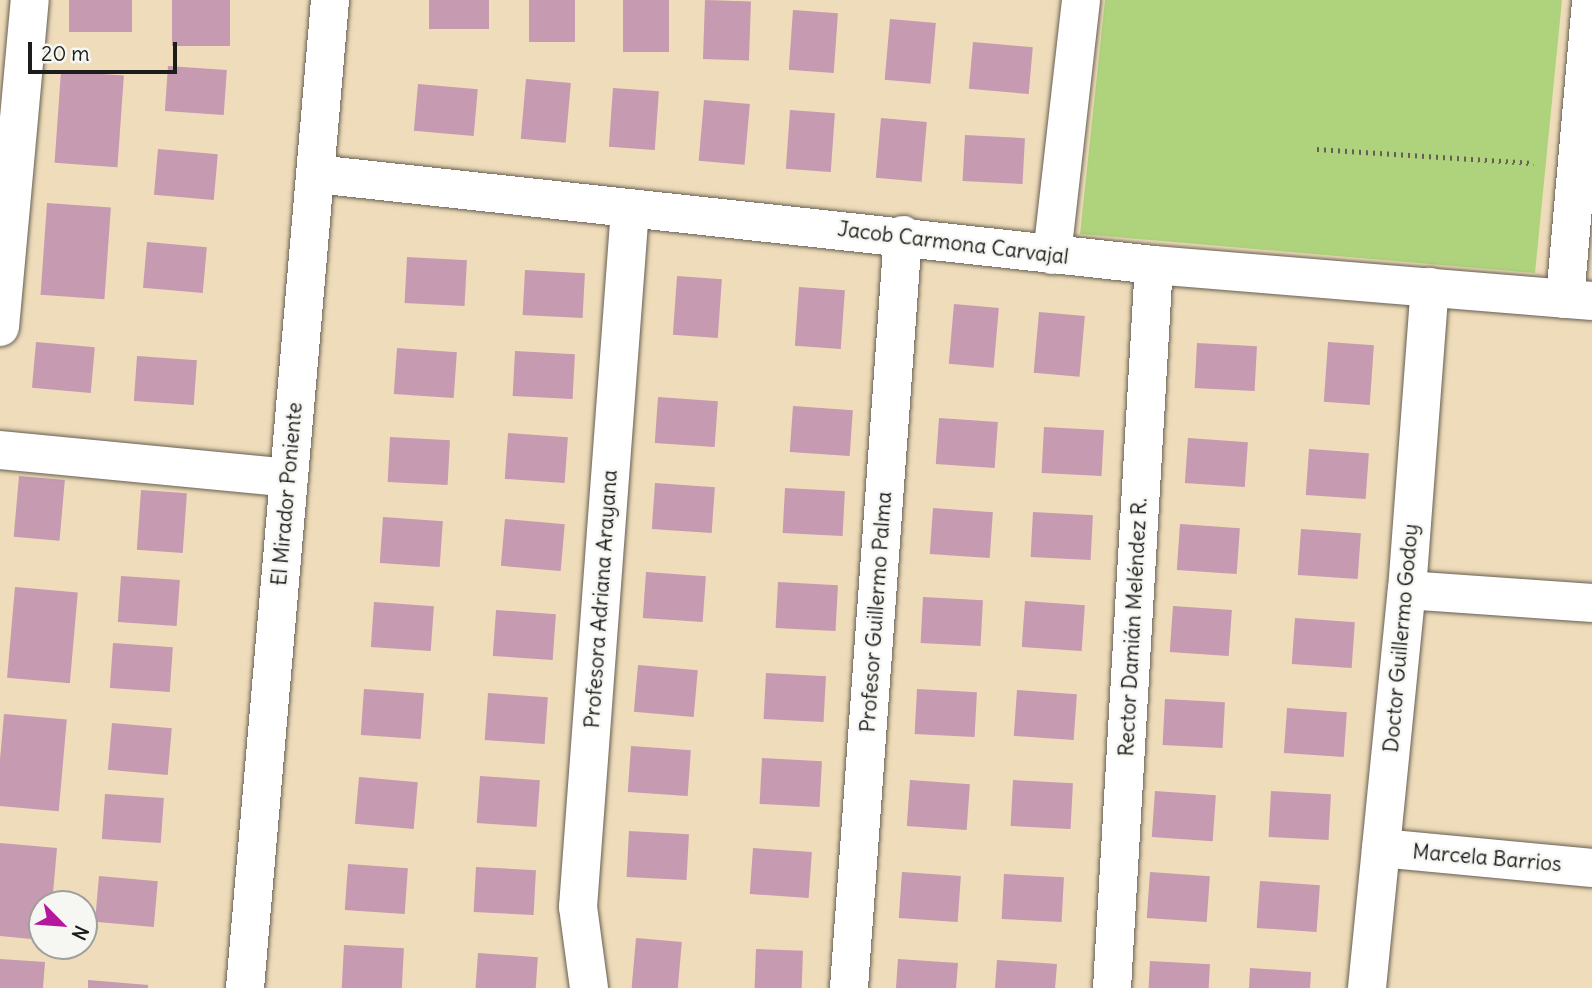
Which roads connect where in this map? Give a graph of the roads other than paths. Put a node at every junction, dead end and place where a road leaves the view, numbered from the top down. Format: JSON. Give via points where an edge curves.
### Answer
{"nodes":[{"id":1,"x":30,"y":0,"type":"edge"},
{"id":2,"x":330,"y":0,"type":"edge"},
{"id":3,"x":1081,"y":0,"type":"edge"},
{"id":4,"x":1591,"y":0,"type":"edge"},
{"id":5,"x":316,"y":174,"type":"junction"},
{"id":6,"x":630,"y":209,"type":"junction"},
{"id":7,"x":903,"y":236,"type":"junction"},
{"id":8,"x":1052,"y":255,"type":"junction"},
{"id":9,"x":1154,"y":265,"type":"junction"},
{"id":10,"x":1430,"y":287,"type":"junction"},
{"id":11,"x":1579,"y":300,"type":"edge"},
{"id":12,"x":0,"y":327,"type":"edge"},
{"id":13,"x":0,"y":450,"type":"edge"},
{"id":14,"x":289,"y":478,"type":"junction"},
{"id":15,"x":1407,"y":590,"type":"junction"},
{"id":16,"x":1592,"y":603,"type":"edge"},
{"id":17,"x":1381,"y":848,"type":"junction"},
{"id":18,"x":1592,"y":868,"type":"edge"},
{"id":19,"x":245,"y":988,"type":"edge"},
{"id":20,"x":589,"y":988,"type":"edge"},
{"id":21,"x":849,"y":988,"type":"edge"},
{"id":22,"x":1111,"y":988,"type":"edge"},
{"id":23,"x":1367,"y":988,"type":"edge"}],
"edges":[{"from":1,"to":12,"type":"street"},
{"from":2,"to":5,"type":"street","name":"El Mirador Poniente"},
{"from":3,"to":8,"type":"street"},
{"from":4,"to":11,"type":"street","via":[[1577,165]]},
{"from":5,"to":6,"type":"street","name":"Jacob Carmona Carvajal"},
{"from":5,"to":14,"type":"street","name":"El Mirador Poniente"},
{"from":6,"to":7,"type":"street","name":"Jacob Carmona Carvajal"},
{"from":6,"to":20,"type":"street","name":"Profesora Adriana Arayana","via":[[578,907]]},
{"from":7,"to":8,"type":"street","name":"Jacob Carmona Carvajal"},
{"from":7,"to":21,"type":"street","name":"Profesor Guillermo Palma"},
{"from":8,"to":9,"type":"street","name":"Jacob Carmona Carvajal"},
{"from":9,"to":10,"type":"street","name":"Jacob Carmona Carvajal"},
{"from":9,"to":22,"type":"street","name":"Rector Damián Meléndez R."},
{"from":10,"to":11,"type":"street","name":"Jacob Carmona Carvajal"},
{"from":10,"to":15,"type":"street","name":"Doctor Guillermo Godoy"},
{"from":13,"to":14,"type":"street"},
{"from":14,"to":19,"type":"street","name":"El Mirador Poniente"},
{"from":15,"to":16,"type":"street"},
{"from":15,"to":17,"type":"street","name":"Doctor Guillermo Godoy"},
{"from":17,"to":18,"type":"street","name":"Marcela Barrios"},
{"from":17,"to":23,"type":"street","name":"Doctor Guillermo Godoy"}]}
